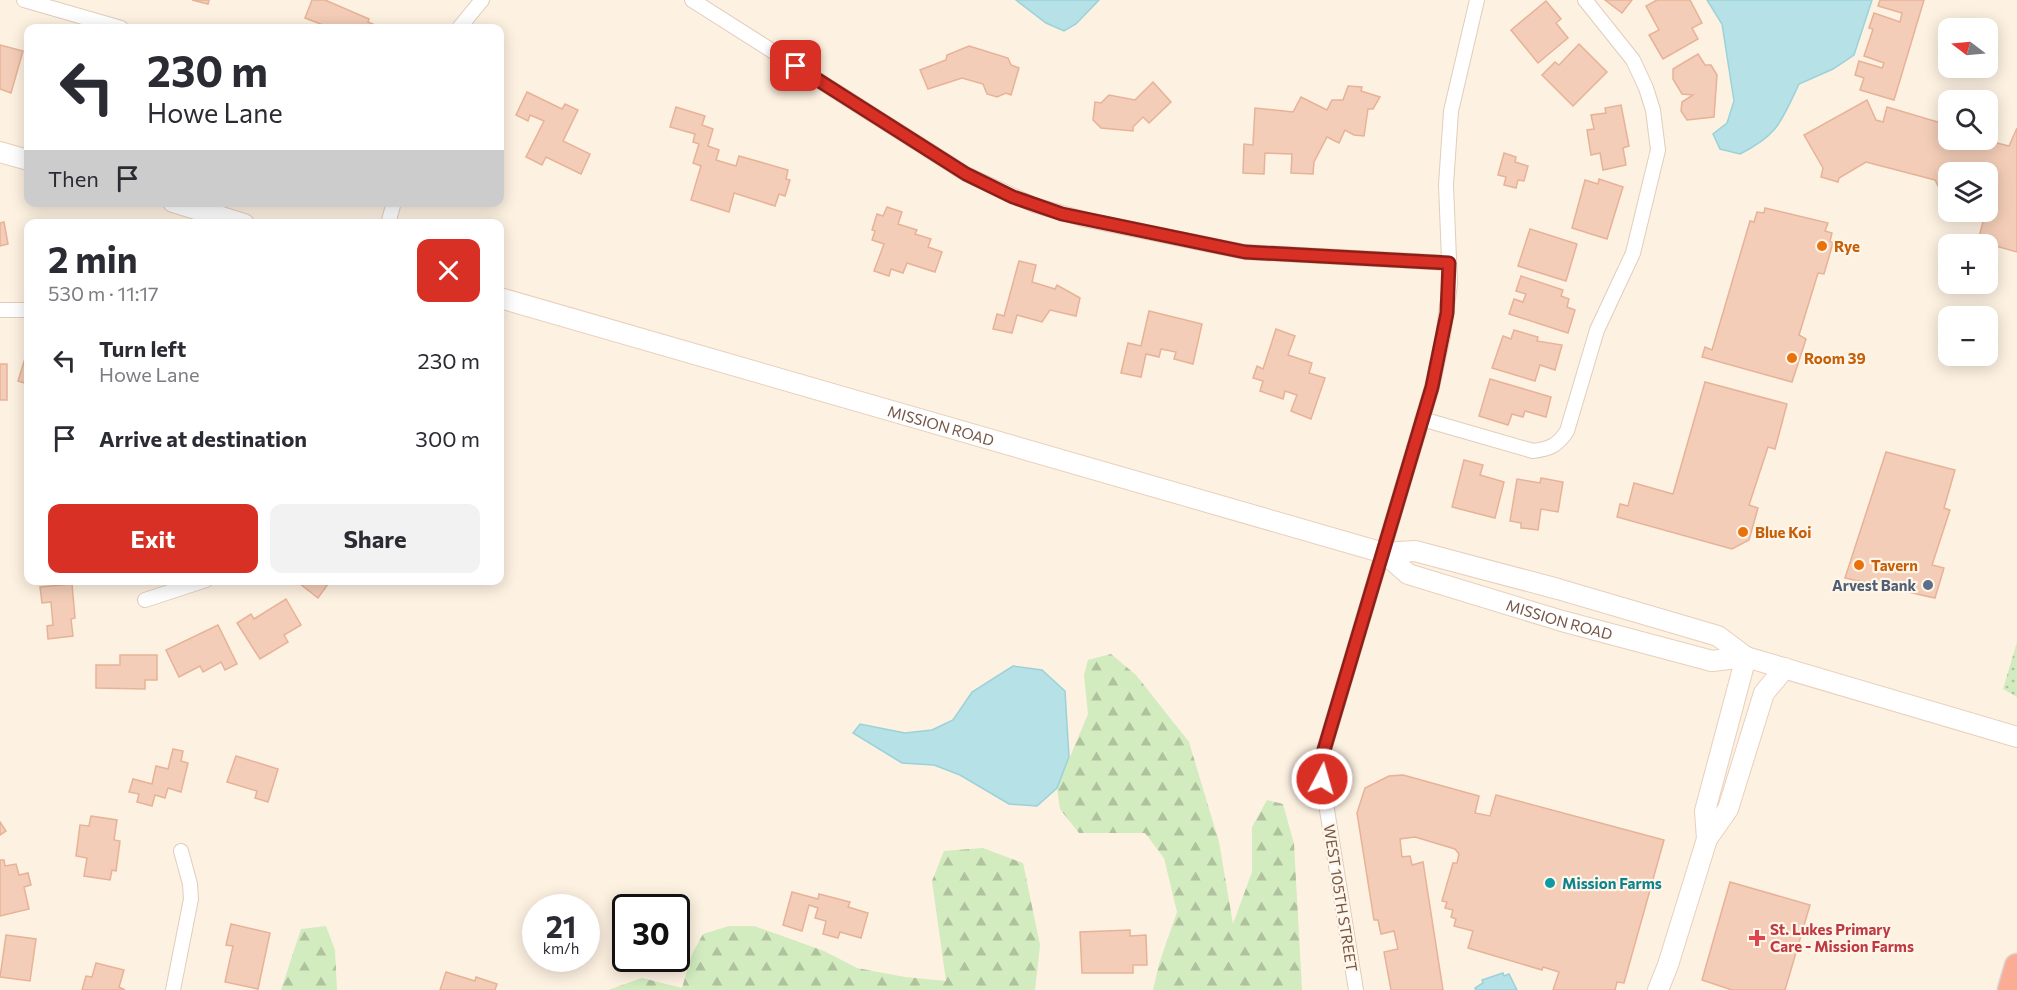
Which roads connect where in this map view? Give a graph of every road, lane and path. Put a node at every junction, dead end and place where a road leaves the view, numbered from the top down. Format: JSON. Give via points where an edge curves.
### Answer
{"nodes":[{"id":1,"x":24,"y":0,"type":"edge"},
{"id":2,"x":482,"y":0,"type":"edge"},
{"id":3,"x":692,"y":0,"type":"edge"},
{"id":4,"x":1477,"y":0,"type":"edge"},
{"id":5,"x":1585,"y":0,"type":"edge"},
{"id":6,"x":107,"y":24,"type":"edge"},
{"id":7,"x":462,"y":24,"type":"edge"},
{"id":8,"x":0,"y":152,"type":"edge"},
{"id":9,"x":24,"y":159,"type":"edge"},
{"id":10,"x":189,"y":207,"type":"edge"},
{"id":11,"x":228,"y":219,"type":"edge"},
{"id":12,"x":1449,"y":263,"type":"junction"},
{"id":13,"x":504,"y":299,"type":"edge"},
{"id":14,"x":0,"y":310,"type":"edge"},
{"id":15,"x":24,"y":310,"type":"edge"},
{"id":16,"x":1422,"y":419,"type":"junction"},
{"id":17,"x":1384,"y":553,"type":"junction"},
{"id":18,"x":191,"y":585,"type":"edge"},
{"id":19,"x":145,"y":600,"type":"dead end"},
{"id":20,"x":1746,"y":657,"type":"junction"},
{"id":21,"x":1785,"y":668,"type":"junction"},
{"id":22,"x":2017,"y":737,"type":"edge"},
{"id":23,"x":1707,"y":839,"type":"junction"},
{"id":24,"x":181,"y":851,"type":"dead end"},
{"id":25,"x":2017,"y":966,"type":"edge"},
{"id":26,"x":173,"y":990,"type":"edge"},
{"id":27,"x":1356,"y":990,"type":"edge"},
{"id":28,"x":1658,"y":990,"type":"edge"},
{"id":29,"x":2010,"y":990,"type":"edge"}],
"edges":[{"from":1,"to":6,"type":"street"},
{"from":2,"to":7,"type":"street"},
{"from":3,"to":12,"type":"street","via":[[966,174],[1034,206],[1245,252]]},
{"from":4,"to":12,"type":"street","name":"WEST 105TH STREET","via":[[1450,111]]},
{"from":5,"to":16,"type":"street","via":[[1637,69],[1653,110],[1658,150],[1633,253],[1597,330],[1567,431],[1560,442],[1533,451]]},
{"from":8,"to":9,"type":"main road"},
{"from":10,"to":11,"type":"main road"},
{"from":12,"to":16,"type":"street","name":"WEST 105TH STREET","via":[[1443,336]]},
{"from":13,"to":17,"type":"main road","name":"MISSION ROAD"},
{"from":14,"to":15,"type":"street"},
{"from":16,"to":17,"type":"street","name":"WEST 105TH STREET"},
{"from":17,"to":20,"type":"main road","name":"MISSION ROAD","via":[[1415,551],[1558,589],[1718,636]]},
{"from":17,"to":20,"type":"main road","name":"MISSION ROAD","via":[[1408,574],[1562,621],[1712,661]]},
{"from":17,"to":27,"type":"street","name":"WEST 105TH STREET","via":[[1324,750],[1322,779]]},
{"from":18,"to":19,"type":"street"},
{"from":20,"to":21,"type":"main road","name":"MISSION ROAD"},
{"from":20,"to":23,"type":"main road","via":[[1706,811]]},
{"from":21,"to":22,"type":"main road","name":"MISSION ROAD"},
{"from":21,"to":23,"type":"main road","via":[[1764,693],[1728,809]]},
{"from":23,"to":28,"type":"main road"},
{"from":24,"to":26,"type":"street","via":[[191,899]]},
{"from":25,"to":29,"type":"highway"}]}
